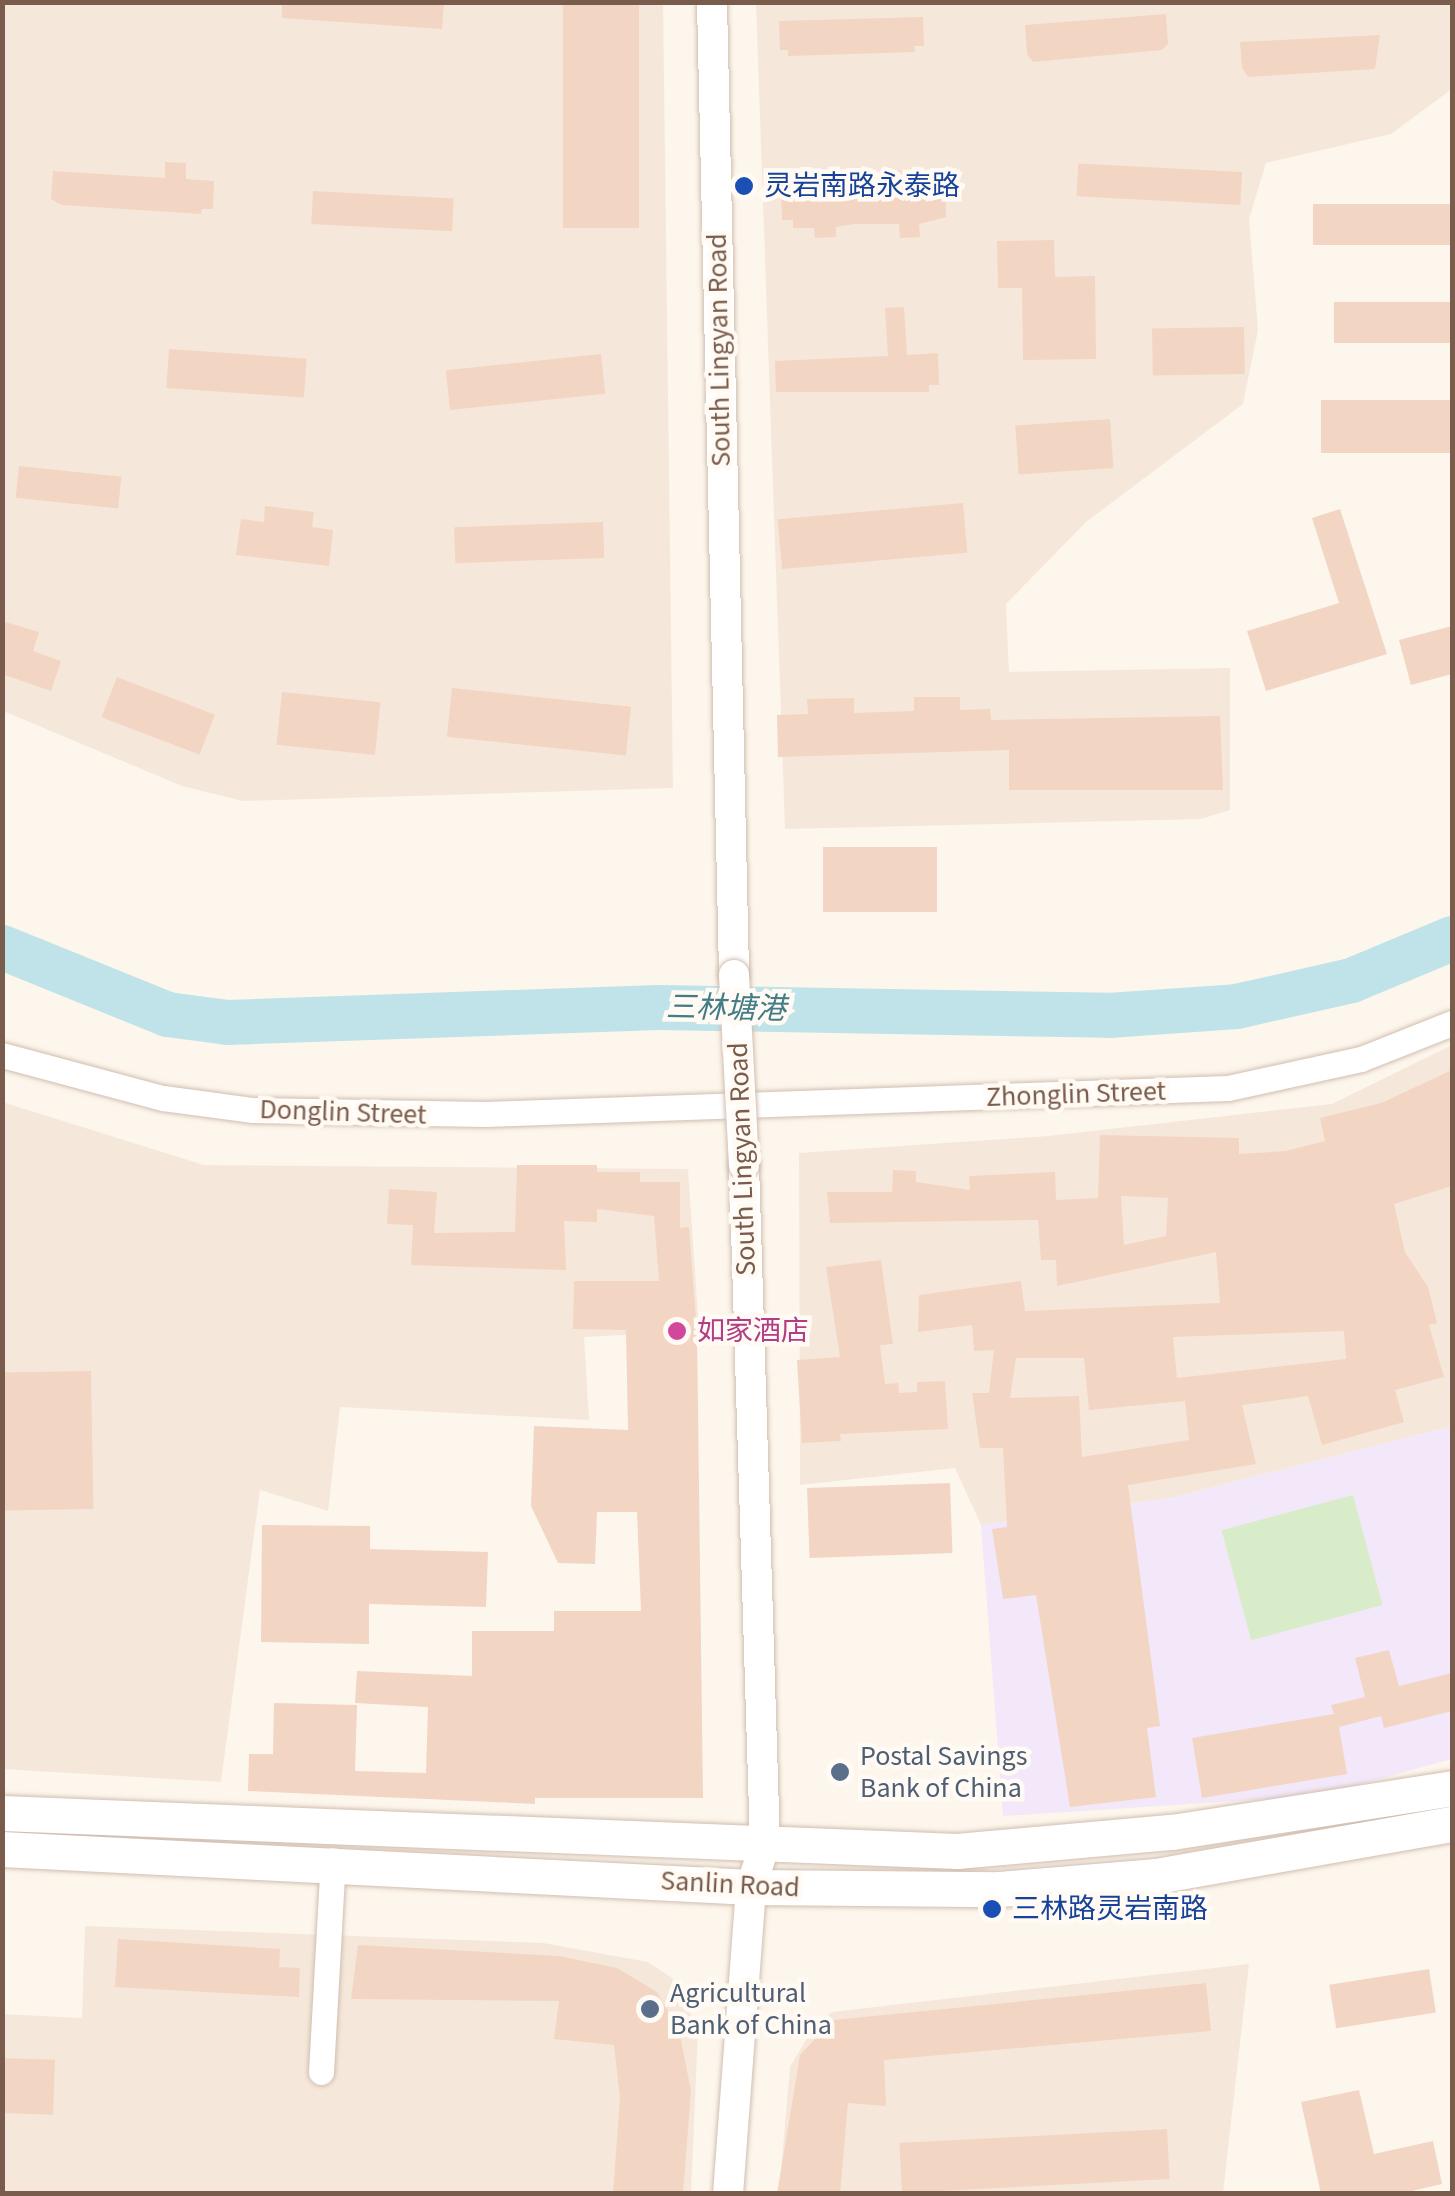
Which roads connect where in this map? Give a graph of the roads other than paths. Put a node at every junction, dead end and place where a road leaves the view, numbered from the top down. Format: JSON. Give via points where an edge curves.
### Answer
{"nodes":[{"id":1,"x":712,"y":2,"type":"edge"},
{"id":2,"x":1452,"y":1023,"type":"edge"},
{"id":3,"x":2,"y":1055,"type":"edge"},
{"id":4,"x":690,"y":1106,"type":"joint"},
{"id":5,"x":1452,"y":1788,"type":"edge"},
{"id":6,"x":2,"y":1813,"type":"edge"},
{"id":7,"x":1452,"y":1824,"type":"edge"},
{"id":8,"x":765,"y":1844,"type":"junction"},
{"id":9,"x":2,"y":1848,"type":"edge"},
{"id":10,"x":333,"y":1860,"type":"junction"},
{"id":11,"x":751,"y":1886,"type":"junction"},
{"id":12,"x":321,"y":2072,"type":"dead end"},
{"id":13,"x":728,"y":2194,"type":"edge"}],
"edges":[{"from":1,"to":8,"type":"street","name":"South Lingyan Road","bridge":true,"via":[[734,975]]},
{"from":2,"to":4,"type":"street","name":"Zhonglin Street","via":[[1361,1060],[1228,1088]]},
{"from":3,"to":4,"type":"street","name":"Donglin Street","via":[[143,1094],[253,1110],[410,1115]]},
{"from":5,"to":8,"type":"main road","name":"Sanlin Road","via":[[1172,1832],[977,1849]]},
{"from":6,"to":8,"type":"main road","name":"Sanlin Road"},
{"from":7,"to":11,"type":"main road","name":"Sanlin Road","via":[[1156,1876],[999,1889]]},
{"from":8,"to":11,"type":"street","name":"South Lingyan Road"},
{"from":9,"to":10,"type":"main road","name":"Sanlin Road"},
{"from":10,"to":11,"type":"main road","name":"Sanlin Road"},
{"from":10,"to":12,"type":"street"},
{"from":11,"to":13,"type":"street","name":"South Lingyan Road"}]}
